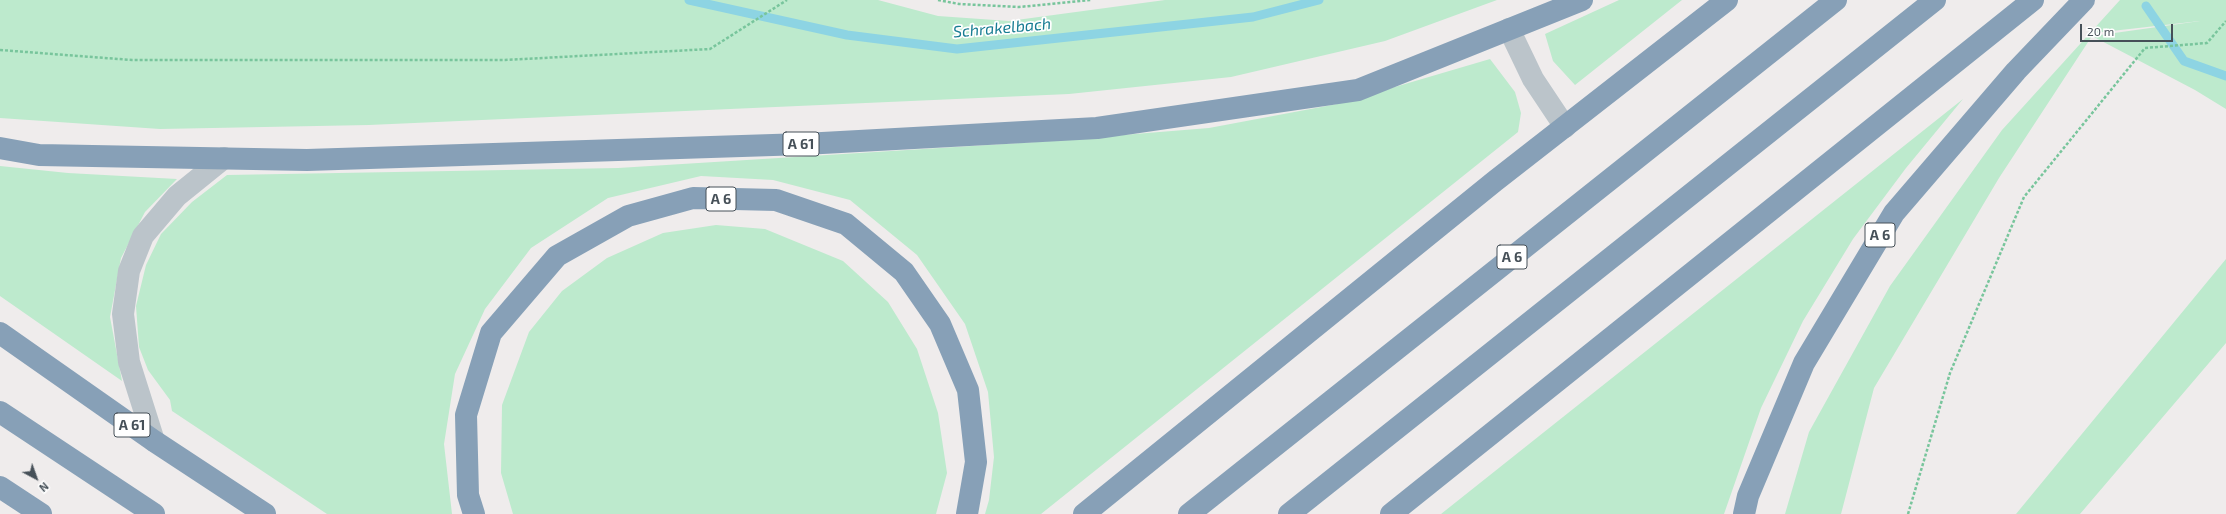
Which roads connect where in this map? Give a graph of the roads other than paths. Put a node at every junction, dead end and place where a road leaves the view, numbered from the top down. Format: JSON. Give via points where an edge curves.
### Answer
{"nodes":[{"id":1,"x":1582,"y":0,"type":"edge"},
{"id":2,"x":1727,"y":0,"type":"edge"},
{"id":3,"x":1836,"y":0,"type":"edge"},
{"id":4,"x":1935,"y":0,"type":"edge"},
{"id":5,"x":2033,"y":0,"type":"edge"},
{"id":6,"x":2084,"y":0,"type":"edge"},
{"id":7,"x":1509,"y":29,"type":"junction"},
{"id":8,"x":1565,"y":127,"type":"junction"},
{"id":9,"x":0,"y":148,"type":"edge"},
{"id":10,"x":224,"y":158,"type":"junction"},
{"id":11,"x":0,"y":333,"type":"edge"},
{"id":12,"x":0,"y":412,"type":"edge"},
{"id":13,"x":154,"y":441,"type":"junction"},
{"id":14,"x":0,"y":487,"type":"edge"},
{"id":15,"x":41,"y":514,"type":"edge"},
{"id":16,"x":154,"y":514,"type":"edge"},
{"id":17,"x":265,"y":514,"type":"edge"},
{"id":18,"x":474,"y":514,"type":"edge"},
{"id":19,"x":967,"y":514,"type":"edge"},
{"id":20,"x":1084,"y":514,"type":"edge"},
{"id":21,"x":1189,"y":514,"type":"edge"},
{"id":22,"x":1289,"y":514,"type":"edge"},
{"id":23,"x":1391,"y":514,"type":"edge"},
{"id":24,"x":1744,"y":514,"type":"edge"}],
"edges":[{"from":1,"to":7,"type":"highway","number":"A 61"},
{"from":2,"to":8,"type":"highway"},
{"from":3,"to":21,"type":"highway","number":"A 6"},
{"from":4,"to":22,"type":"highway"},
{"from":5,"to":23,"type":"highway"},
{"from":6,"to":24,"type":"highway","number":"A 6","via":[[2016,71],[1894,213],[1804,364],[1748,496]]},
{"from":7,"to":8,"type":"lane","via":[[1533,79]]},
{"from":7,"to":10,"type":"highway","number":"A 61","via":[[1358,90],[1097,128],[788,144],[307,160]]},
{"from":8,"to":20,"type":"highway"},
{"from":9,"to":10,"type":"highway","number":"A 61","via":[[39,155]]},
{"from":10,"to":13,"type":"lane","via":[[177,196],[143,236],[129,271],[123,314],[129,362]]},
{"from":11,"to":13,"type":"highway","number":"A 61"},
{"from":12,"to":16,"type":"highway"},
{"from":13,"to":17,"type":"highway","number":"A 61"},
{"from":14,"to":15,"type":"highway"},
{"from":18,"to":19,"type":"highway","number":"A 6","via":[[468,495],[466,415],[491,333],[557,256],[628,216],[693,198],[776,200],[846,224],[904,272],[940,324],[968,390],[976,462]]}]}
